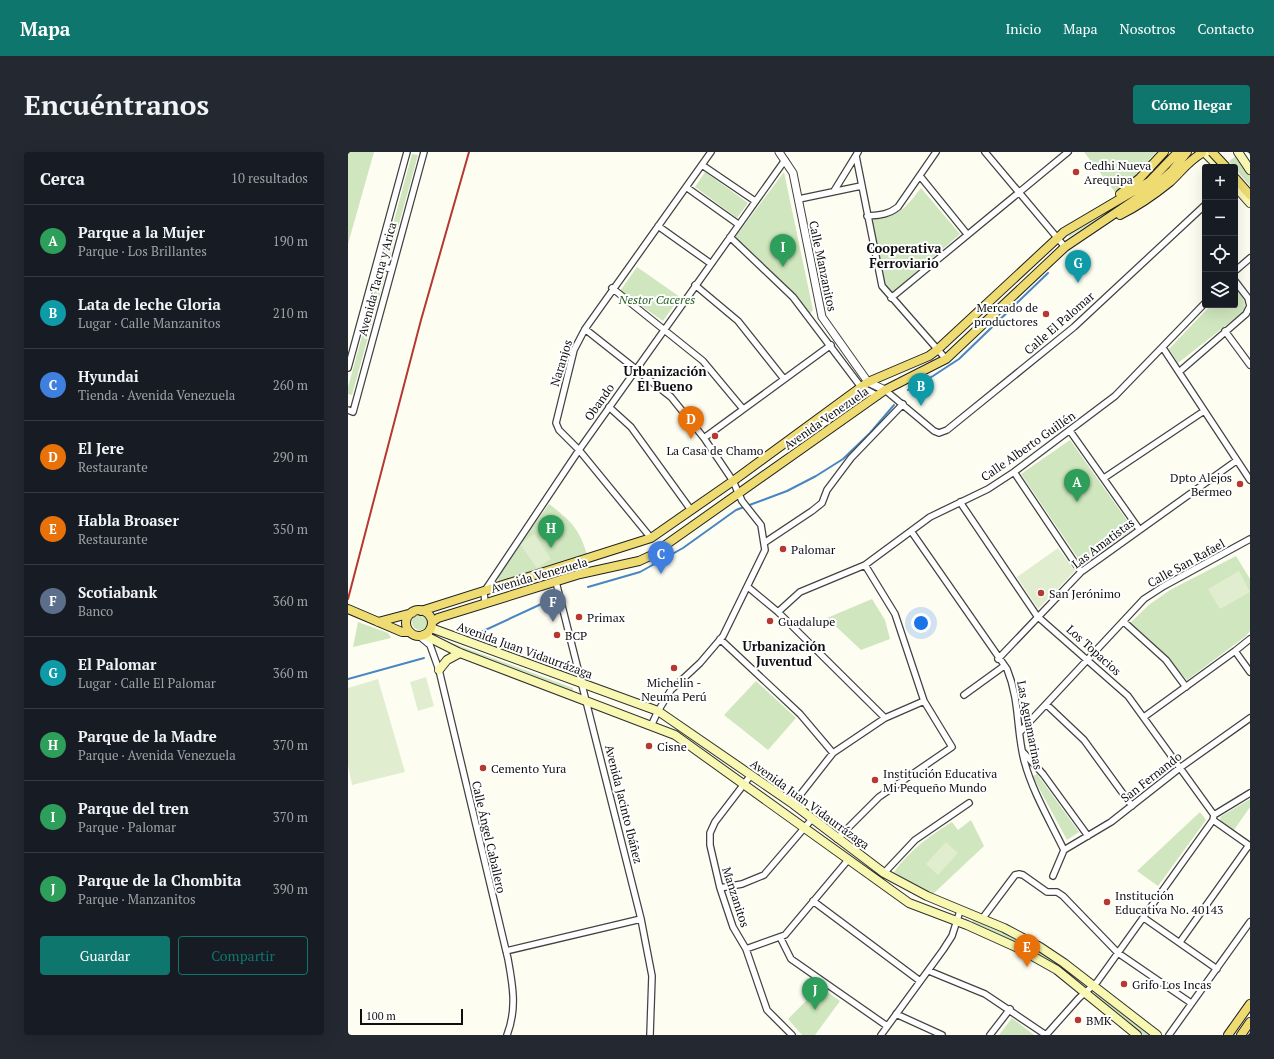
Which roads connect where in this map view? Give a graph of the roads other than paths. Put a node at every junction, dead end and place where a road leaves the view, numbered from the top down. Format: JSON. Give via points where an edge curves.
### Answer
{"nodes":[{"id":1,"x":408,"y":152,"type":"edge"},
{"id":2,"x":424,"y":152,"type":"edge"},
{"id":3,"x":711,"y":152,"type":"edge"},
{"id":4,"x":779,"y":152,"type":"edge"},
{"id":5,"x":936,"y":152,"type":"edge"},
{"id":6,"x":985,"y":152,"type":"edge"},
{"id":7,"x":1068,"y":152,"type":"edge"},
{"id":8,"x":1164,"y":152,"type":"edge"},
{"id":9,"x":1178,"y":152,"type":"edge"},
{"id":10,"x":1187,"y":152,"type":"edge"},
{"id":11,"x":1209,"y":152,"type":"edge"},
{"id":12,"x":1238,"y":152,"type":"edge"},
{"id":13,"x":857,"y":154,"type":"edge"},
{"id":14,"x":785,"y":160,"type":"junction"},
{"id":15,"x":1216,"y":164,"type":"edge"},
{"id":16,"x":1223,"y":164,"type":"edge"},
{"id":17,"x":1227,"y":164,"type":"edge"},
{"id":18,"x":702,"y":165,"type":"junction"},
{"id":19,"x":1250,"y":170,"type":"edge"},
{"id":20,"x":1238,"y":175,"type":"edge"},
{"id":21,"x":920,"y":176,"type":"junction"},
{"id":22,"x":1238,"y":181,"type":"edge"},
{"id":23,"x":861,"y":186,"type":"junction"},
{"id":24,"x":686,"y":187,"type":"junction"},
{"id":25,"x":1238,"y":189,"type":"edge"},
{"id":26,"x":1250,"y":189,"type":"edge"},
{"id":27,"x":834,"y":191,"type":"junction"},
{"id":28,"x":1019,"y":192,"type":"junction"},
{"id":29,"x":1250,"y":195,"type":"edge"},
{"id":30,"x":799,"y":199,"type":"junction"},
{"id":31,"x":755,"y":201,"type":"junction"},
{"id":32,"x":1250,"y":203,"type":"edge"},
{"id":33,"x":1202,"y":208,"type":"edge"},
{"id":34,"x":1102,"y":209,"type":"junction"},
{"id":35,"x":867,"y":216,"type":"junction"},
{"id":36,"x":1108,"y":219,"type":"junction"},
{"id":37,"x":738,"y":224,"type":"junction"},
{"id":38,"x":658,"y":226,"type":"junction"},
{"id":39,"x":967,"y":234,"type":"junction"},
{"id":40,"x":730,"y":237,"type":"junction"},
{"id":41,"x":1057,"y":238,"type":"junction"},
{"id":42,"x":1065,"y":247,"type":"junction"},
{"id":43,"x":1250,"y":258,"type":"edge"},
{"id":44,"x":710,"y":263,"type":"junction"},
{"id":45,"x":377,"y":265,"type":"junction"},
{"id":46,"x":391,"y":269,"type":"junction"},
{"id":47,"x":1238,"y":269,"type":"edge"},
{"id":48,"x":695,"y":285,"type":"junction"},
{"id":49,"x":1238,"y":285,"type":"edge"},
{"id":50,"x":612,"y":288,"type":"junction"},
{"id":51,"x":891,"y":298,"type":"junction"},
{"id":52,"x":1202,"y":306,"type":"edge"},
{"id":53,"x":1250,"y":306,"type":"edge"},
{"id":54,"x":664,"y":328,"type":"junction"},
{"id":55,"x":584,"y":329,"type":"junction"},
{"id":56,"x":1225,"y":331,"type":"junction"},
{"id":57,"x":830,"y":345,"type":"junction"},
{"id":58,"x":1163,"y":348,"type":"junction"},
{"id":59,"x":937,"y":350,"type":"junction"},
{"id":60,"x":946,"y":359,"type":"junction"},
{"id":61,"x":1250,"y":365,"type":"edge"},
{"id":62,"x":348,"y":368,"type":"edge"},
{"id":63,"x":636,"y":368,"type":"junction"},
{"id":64,"x":1179,"y":372,"type":"junction"},
{"id":65,"x":784,"y":378,"type":"junction"},
{"id":66,"x":864,"y":385,"type":"junction"},
{"id":67,"x":882,"y":393,"type":"junction"},
{"id":68,"x":902,"y":403,"type":"junction"},
{"id":69,"x":609,"y":407,"type":"junction"},
{"id":70,"x":743,"y":409,"type":"junction"},
{"id":71,"x":350,"y":411,"type":"edge"},
{"id":72,"x":1204,"y":411,"type":"junction"},
{"id":73,"x":1070,"y":431,"type":"junction"},
{"id":74,"x":939,"y":433,"type":"joint"},
{"id":75,"x":704,"y":438,"type":"junction"},
{"id":76,"x":579,"y":450,"type":"junction"},
{"id":77,"x":1236,"y":461,"type":"junction"},
{"id":78,"x":1014,"y":472,"type":"junction"},
{"id":79,"x":1104,"y":478,"type":"junction"},
{"id":80,"x":1250,"y":480,"type":"edge"},
{"id":81,"x":734,"y":481,"type":"junction"},
{"id":82,"x":740,"y":497,"type":"junction"},
{"id":83,"x":960,"y":502,"type":"junction"},
{"id":84,"x":691,"y":510,"type":"junction"},
{"id":85,"x":1140,"y":529,"type":"junction"},
{"id":86,"x":911,"y":531,"type":"junction"},
{"id":87,"x":651,"y":538,"type":"junction"},
{"id":88,"x":1250,"y":539,"type":"edge"},
{"id":89,"x":764,"y":543,"type":"junction"},
{"id":90,"x":865,"y":565,"type":"junction"},
{"id":91,"x":1081,"y":572,"type":"junction"},
{"id":92,"x":556,"y":582,"type":"junction"},
{"id":93,"x":748,"y":587,"type":"junction"},
{"id":94,"x":484,"y":592,"type":"junction"},
{"id":95,"x":485,"y":603,"type":"junction"},
{"id":96,"x":348,"y":609,"type":"edge"},
{"id":97,"x":421,"y":611,"type":"junction"},
{"id":98,"x":778,"y":612,"type":"junction"},
{"id":99,"x":412,"y":614,"type":"junction"},
{"id":100,"x":1037,"y":616,"type":"junction"},
{"id":101,"x":378,"y":622,"type":"junction"},
{"id":102,"x":1124,"y":622,"type":"junction"},
{"id":103,"x":410,"y":632,"type":"junction"},
{"id":104,"x":428,"y":634,"type":"junction"},
{"id":105,"x":720,"y":639,"type":"junction"},
{"id":106,"x":1250,"y":639,"type":"edge"},
{"id":107,"x":1235,"y":651,"type":"junction"},
{"id":108,"x":460,"y":653,"type":"junction"},
{"id":109,"x":998,"y":659,"type":"junction"},
{"id":110,"x":1089,"y":659,"type":"junction"},
{"id":111,"x":1004,"y":666,"type":"junction"},
{"id":112,"x":439,"y":670,"type":"junction"},
{"id":113,"x":550,"y":672,"type":"junction"},
{"id":114,"x":1250,"y":672,"type":"edge"},
{"id":115,"x":582,"y":684,"type":"junction"},
{"id":116,"x":545,"y":685,"type":"junction"},
{"id":117,"x":1186,"y":687,"type":"junction"},
{"id":118,"x":964,"y":695,"type":"dead end"},
{"id":119,"x":586,"y":701,"type":"junction"},
{"id":120,"x":924,"y":701,"type":"junction"},
{"id":121,"x":1047,"y":705,"type":"junction"},
{"id":122,"x":658,"y":711,"type":"junction"},
{"id":123,"x":1144,"y":717,"type":"junction"},
{"id":124,"x":885,"y":718,"type":"junction"},
{"id":125,"x":1250,"y":718,"type":"edge"},
{"id":126,"x":652,"y":726,"type":"junction"},
{"id":127,"x":1020,"y":732,"type":"junction"},
{"id":128,"x":1022,"y":752,"type":"junction"},
{"id":129,"x":834,"y":753,"type":"junction"},
{"id":130,"x":1181,"y":767,"type":"junction"},
{"id":131,"x":752,"y":775,"type":"junction"},
{"id":132,"x":743,"y":784,"type":"junction"},
{"id":133,"x":1250,"y":793,"type":"edge"},
{"id":134,"x":969,"y":803,"type":"dead end"},
{"id":135,"x":793,"y":804,"type":"junction"},
{"id":136,"x":1132,"y":806,"type":"junction"},
{"id":137,"x":1214,"y":818,"type":"junction"},
{"id":138,"x":812,"y":819,"type":"junction"},
{"id":139,"x":804,"y":828,"type":"junction"},
{"id":140,"x":1088,"y":836,"type":"junction"},
{"id":141,"x":837,"y":839,"type":"junction"},
{"id":142,"x":1249,"y":845,"type":"edge"},
{"id":143,"x":1064,"y":850,"type":"junction"},
{"id":144,"x":848,"y":860,"type":"junction"},
{"id":145,"x":884,"y":873,"type":"junction"},
{"id":146,"x":1053,"y":876,"type":"dead end"},
{"id":147,"x":720,"y":888,"type":"junction"},
{"id":148,"x":813,"y":902,"type":"junction"},
{"id":149,"x":960,"y":911,"type":"junction"},
{"id":150,"x":1144,"y":918,"type":"junction"},
{"id":151,"x":641,"y":919,"type":"junction"},
{"id":152,"x":982,"y":919,"type":"junction"},
{"id":153,"x":956,"y":921,"type":"junction"},
{"id":154,"x":1250,"y":922,"type":"edge"},
{"id":155,"x":780,"y":937,"type":"junction"},
{"id":156,"x":1180,"y":942,"type":"junction"},
{"id":157,"x":746,"y":949,"type":"junction"},
{"id":158,"x":506,"y":951,"type":"junction"},
{"id":159,"x":1118,"y":953,"type":"junction"},
{"id":160,"x":1217,"y":969,"type":"junction"},
{"id":161,"x":929,"y":971,"type":"junction"},
{"id":162,"x":920,"y":981,"type":"junction"},
{"id":163,"x":1092,"y":985,"type":"junction"},
{"id":164,"x":1084,"y":993,"type":"junction"},
{"id":165,"x":1191,"y":1004,"type":"junction"},
{"id":166,"x":1250,"y":1004,"type":"edge"},
{"id":167,"x":1010,"y":1009,"type":"junction"},
{"id":168,"x":896,"y":1014,"type":"junction"},
{"id":169,"x":1250,"y":1022,"type":"edge"},
{"id":170,"x":887,"y":1026,"type":"junction"},
{"id":171,"x":507,"y":1035,"type":"edge"},
{"id":172,"x":650,"y":1035,"type":"edge"},
{"id":173,"x":792,"y":1035,"type":"edge"},
{"id":174,"x":881,"y":1035,"type":"edge"},
{"id":175,"x":942,"y":1035,"type":"edge"},
{"id":176,"x":990,"y":1035,"type":"edge"},
{"id":177,"x":1046,"y":1035,"type":"edge"},
{"id":178,"x":1137,"y":1035,"type":"edge"},
{"id":179,"x":1157,"y":1035,"type":"edge"},
{"id":180,"x":1169,"y":1035,"type":"edge"},
{"id":181,"x":1228,"y":1035,"type":"edge"},
{"id":182,"x":1241,"y":1035,"type":"edge"}],
"edges":[{"from":1,"to":45,"type":"street","name":"Avenida Tacna y Arica"},
{"from":2,"to":46,"type":"street","name":"Avenida Tacna y Arica"},
{"from":3,"to":18,"type":"street","name":"Naranjos"},
{"from":4,"to":14,"type":"street","name":"Calle Manzanitos"},
{"from":5,"to":21,"type":"street"},
{"from":6,"to":28,"type":"street"},
{"from":7,"to":28,"type":"street"},
{"from":8,"to":34,"type":"main road","via":[[1140,178]]},
{"from":9,"to":34,"type":"main road","name":"Avenida Venezuela","via":[[1149,182]]},
{"from":10,"to":36,"type":"main road","name":"Avenida Venezuela","via":[[1172,171],[1154,187]]},
{"from":11,"to":15,"type":"main road"},
{"from":11,"to":16,"type":"main road","bridge":true},
{"from":11,"to":17,"type":"main road"},
{"from":11,"to":36,"type":"main road","via":[[1187,163],[1171,181],[1135,208]]},
{"from":12,"to":19,"type":"main road"},
{"from":13,"to":23,"type":"street"},
{"from":13,"to":27,"type":"street"},
{"from":14,"to":30,"type":"street","name":"Calle Manzanitos","via":[[793,173]]},
{"from":14,"to":31,"type":"street","name":"Obando"},
{"from":18,"to":24,"type":"street","name":"Naranjos"},
{"from":18,"to":31,"type":"street"},
{"from":20,"to":26,"type":"main road"},
{"from":21,"to":35,"type":"street","via":[[891,212]]},
{"from":21,"to":39,"type":"street"},
{"from":22,"to":29,"type":"main road"},
{"from":23,"to":27,"type":"street"},
{"from":23,"to":35,"type":"street"},
{"from":24,"to":37,"type":"street"},
{"from":24,"to":38,"type":"street","name":"Naranjos"},
{"from":25,"to":32,"type":"main road"},
{"from":27,"to":30,"type":"street"},
{"from":28,"to":39,"type":"street"},
{"from":28,"to":41,"type":"street"},
{"from":30,"to":66,"type":"street","name":"Calle Manzanitos","via":[[822,317]]},
{"from":31,"to":37,"type":"street","name":"Obando"},
{"from":33,"to":74,"type":"street","name":"Calle El Palomar","via":[[1074,327],[947,430]]},
{"from":34,"to":41,"type":"main road","name":"Avenida Venezuela"},
{"from":35,"to":51,"type":"street","via":[[881,282]]},
{"from":36,"to":42,"type":"main road","name":"Avenida Venezuela"},
{"from":37,"to":40,"type":"street","name":"Obando"},
{"from":38,"to":44,"type":"street"},
{"from":38,"to":50,"type":"street","name":"Naranjos"},
{"from":39,"to":51,"type":"street"},
{"from":40,"to":44,"type":"street","name":"Obando"},
{"from":40,"to":57,"type":"street","via":[[793,297]]},
{"from":41,"to":42,"type":"street"},
{"from":41,"to":59,"type":"main road","name":"Avenida Venezuela"},
{"from":42,"to":60,"type":"main road","name":"Avenida Venezuela"},
{"from":43,"to":47,"type":"street"},
{"from":44,"to":48,"type":"street","name":"Obando"},
{"from":45,"to":46,"type":"street"},
{"from":45,"to":62,"type":"street","name":"Avenida Tacna y Arica"},
{"from":46,"to":71,"type":"street","name":"Avenida Tacna y Arica"},
{"from":48,"to":54,"type":"street","name":"Obando"},
{"from":48,"to":65,"type":"street","via":[[738,321]]},
{"from":49,"to":53,"type":"street","via":[[1248,298]]},
{"from":50,"to":54,"type":"street"},
{"from":50,"to":55,"type":"street","name":"Naranjos"},
{"from":51,"to":59,"type":"street"},
{"from":52,"to":58,"type":"street","name":"Calle Alberto Guillén"},
{"from":53,"to":56,"type":"street","via":[[1246,314]]},
{"from":54,"to":63,"type":"street","name":"Obando"},
{"from":54,"to":70,"type":"street","via":[[703,361]]},
{"from":55,"to":63,"type":"street"},
{"from":55,"to":76,"type":"street","name":"Naranjos","via":[[574,350],[556,423],[559,430]]},
{"from":56,"to":61,"type":"street"},
{"from":56,"to":64,"type":"street"},
{"from":57,"to":65,"type":"street"},
{"from":57,"to":66,"type":"street"},
{"from":58,"to":64,"type":"street"},
{"from":58,"to":73,"type":"street","name":"Calle Alberto Guillén","via":[[1115,396]]},
{"from":59,"to":60,"type":"street"},
{"from":59,"to":66,"type":"main road","name":"Avenida Venezuela"},
{"from":60,"to":67,"type":"main road","name":"Avenida Venezuela"},
{"from":63,"to":69,"type":"street","name":"Obando"},
{"from":63,"to":75,"type":"street","via":[[671,397]]},
{"from":64,"to":72,"type":"street"},
{"from":65,"to":70,"type":"street"},
{"from":66,"to":67,"type":"street","name":"Calle Manzanitos"},
{"from":66,"to":81,"type":"main road","name":"Avenida Venezuela"},
{"from":67,"to":68,"type":"street","name":"Calle Manzanitos","via":[[892,395]]},
{"from":67,"to":82,"type":"main road","name":"Avenida Venezuela"},
{"from":68,"to":74,"type":"street","name":"Calle Manzanitos"},
{"from":68,"to":89,"type":"street","via":[[851,458],[827,490],[822,502]]},
{"from":69,"to":76,"type":"street","name":"Obando"},
{"from":69,"to":84,"type":"street","via":[[630,427]]},
{"from":70,"to":75,"type":"street"},
{"from":72,"to":77,"type":"street"},
{"from":72,"to":79,"type":"street"},
{"from":73,"to":78,"type":"street","name":"Calle Alberto Guillén"},
{"from":73,"to":79,"type":"street"},
{"from":75,"to":81,"type":"street"},
{"from":76,"to":87,"type":"street","name":"Naranjos"},
{"from":76,"to":94,"type":"street","name":"Obando"},
{"from":77,"to":80,"type":"street"},
{"from":77,"to":85,"type":"street","name":"Las Amatistas"},
{"from":78,"to":83,"type":"street","name":"Calle Alberto Guillén"},
{"from":78,"to":91,"type":"street"},
{"from":79,"to":85,"type":"street"},
{"from":81,"to":82,"type":"street"},
{"from":81,"to":84,"type":"main road","name":"Avenida Venezuela"},
{"from":82,"to":89,"type":"street","via":[[761,525]]},
{"from":82,"to":92,"type":"main road","name":"Avenida Venezuela","via":[[650,556]]},
{"from":83,"to":86,"type":"street","name":"Calle Alberto Guillén","via":[[930,517]]},
{"from":83,"to":100,"type":"street","name":"Los Topacios"},
{"from":84,"to":87,"type":"main road","name":"Avenida Venezuela"},
{"from":85,"to":91,"type":"street","name":"Las Amatistas"},
{"from":86,"to":90,"type":"street","name":"Calle Alberto Guillén"},
{"from":86,"to":109,"type":"street","name":"Las Aguamarinas"},
{"from":87,"to":94,"type":"main road","name":"Avenida Venezuela"},
{"from":88,"to":102,"type":"street","name":"Calle San Rafael","via":[[1159,589],[1144,599]]},
{"from":89,"to":93,"type":"street","via":[[765,550]]},
{"from":90,"to":98,"type":"street","name":"Calle Alberto Guillén","via":[[800,592]]},
{"from":90,"to":120,"type":"street","via":[[895,614]]},
{"from":91,"to":100,"type":"street","name":"Las Amatistas"},
{"from":92,"to":95,"type":"main road","name":"Avenida Venezuela"},
{"from":92,"to":115,"type":"street","name":"Avenida Jacinto Ibáñez"},
{"from":93,"to":98,"type":"street"},
{"from":93,"to":105,"type":"street"},
{"from":94,"to":95,"type":"street"},
{"from":94,"to":97,"type":"main road","name":"Avenida Venezuela"},
{"from":95,"to":104,"type":"main road","name":"Avenida Venezuela","via":[[438,618]]},
{"from":96,"to":101,"type":"main road"},
{"from":97,"to":99,"type":"main road"},
{"from":97,"to":104,"type":"main road","via":[[429,616]]},
{"from":98,"to":124,"type":"street"},
{"from":99,"to":101,"type":"main road"},
{"from":99,"to":103,"type":"main road","via":[[408,616],[406,625]]},
{"from":100,"to":109,"type":"street","name":"Las Amatistas"},
{"from":100,"to":110,"type":"street","name":"Los Topacios"},
{"from":101,"to":103,"type":"main road","via":[[402,632]]},
{"from":102,"to":110,"type":"street","name":"Calle San Rafael"},
{"from":102,"to":117,"type":"street","via":[[1166,660]]},
{"from":103,"to":104,"type":"main road"},
{"from":104,"to":108,"type":"main road","name":"Avenida Juan Vidaurrázaga"},
{"from":104,"to":112,"type":"street","name":"Calle Ángel Caballero"},
{"from":104,"to":113,"type":"main road","name":"Avenida Juan Vidaurrázaga"},
{"from":105,"to":122,"type":"street","via":[[700,663],[671,690]]},
{"from":105,"to":129,"type":"street","via":[[800,714]]},
{"from":106,"to":107,"type":"street"},
{"from":107,"to":114,"type":"street"},
{"from":107,"to":117,"type":"street"},
{"from":108,"to":112,"type":"main road","via":[[447,660]]},
{"from":108,"to":116,"type":"main road","name":"Avenida Juan Vidaurrázaga"},
{"from":109,"to":111,"type":"street","name":"Las Aguamarinas"},
{"from":110,"to":121,"type":"street","name":"Calle San Rafael"},
{"from":110,"to":123,"type":"street","name":"Los Topacios","via":[[1128,696]]},
{"from":111,"to":118,"type":"street"},
{"from":111,"to":127,"type":"street","name":"Las Aguamarinas","via":[[1014,687]]},
{"from":112,"to":158,"type":"street","name":"Calle Ángel Caballero"},
{"from":113,"to":115,"type":"main road","name":"Avenida Juan Vidaurrázaga"},
{"from":113,"to":116,"type":"main road"},
{"from":115,"to":119,"type":"street","name":"Avenida Jacinto Ibáñez"},
{"from":115,"to":122,"type":"main road","name":"Avenida Juan Vidaurrázaga"},
{"from":116,"to":119,"type":"main road","name":"Avenida Juan Vidaurrázaga"},
{"from":117,"to":123,"type":"street"},
{"from":119,"to":126,"type":"main road","name":"Avenida Juan Vidaurrázaga"},
{"from":119,"to":151,"type":"street","name":"Avenida Jacinto Ibáñez"},
{"from":120,"to":124,"type":"street"},
{"from":120,"to":141,"type":"street","via":[[952,747],[879,797]]},
{"from":121,"to":127,"type":"street","name":"Calle San Rafael"},
{"from":121,"to":136,"type":"street","via":[[1084,740]]},
{"from":122,"to":126,"type":"street"},
{"from":122,"to":131,"type":"main road","name":"Avenida Juan Vidaurrázaga"},
{"from":123,"to":130,"type":"street","name":"Los Topacios"},
{"from":124,"to":129,"type":"street"},
{"from":125,"to":130,"type":"street","name":"San Fernando"},
{"from":126,"to":132,"type":"main road","name":"Avenida Juan Vidaurrázaga","via":[[675,735]]},
{"from":127,"to":128,"type":"street","name":"Las Aguamarinas"},
{"from":128,"to":140,"type":"street","via":[[1043,774]]},
{"from":128,"to":143,"type":"street","name":"Las Aguamarinas","via":[[1031,782]]},
{"from":129,"to":135,"type":"street"},
{"from":130,"to":136,"type":"street","name":"San Fernando"},
{"from":130,"to":137,"type":"street","name":"Los Topacios"},
{"from":131,"to":132,"type":"street","name":"Manzanitos"},
{"from":131,"to":135,"type":"main road","name":"Avenida Juan Vidaurrázaga"},
{"from":132,"to":139,"type":"main road","name":"Avenida Juan Vidaurrázaga"},
{"from":132,"to":147,"type":"street","name":"Manzanitos","via":[[710,833],[710,845]]},
{"from":133,"to":137,"type":"street"},
{"from":134,"to":145,"type":"street","via":[[915,840]]},
{"from":135,"to":138,"type":"main road","name":"Avenida Juan Vidaurrázaga"},
{"from":136,"to":140,"type":"street","name":"San Fernando"},
{"from":137,"to":142,"type":"street","name":"Los Topacios"},
{"from":137,"to":150,"type":"street"},
{"from":138,"to":139,"type":"street"},
{"from":138,"to":141,"type":"main road","name":"Avenida Juan Vidaurrázaga"},
{"from":139,"to":144,"type":"main road","name":"Avenida Juan Vidaurrázaga"},
{"from":139,"to":147,"type":"street","via":[[764,875],[742,884]]},
{"from":140,"to":143,"type":"street","name":"San Fernando"},
{"from":141,"to":145,"type":"main road","name":"Avenida Juan Vidaurrázaga"},
{"from":142,"to":156,"type":"street"},
{"from":143,"to":146,"type":"street"},
{"from":144,"to":148,"type":"street"},
{"from":144,"to":153,"type":"main road","name":"Avenida Juan Vidaurrázaga","via":[[909,903]]},
{"from":145,"to":149,"type":"main road","name":"Avenida Juan Vidaurrázaga"},
{"from":147,"to":157,"type":"street","name":"Manzanitos","via":[[733,926]]},
{"from":148,"to":155,"type":"street"},
{"from":148,"to":162,"type":"street"},
{"from":149,"to":152,"type":"main road","name":"Avenida Juan Vidaurrázaga"},
{"from":149,"to":153,"type":"street"},
{"from":150,"to":156,"type":"street"},
{"from":150,"to":159,"type":"street"},
{"from":151,"to":158,"type":"street"},
{"from":151,"to":172,"type":"street","name":"Avenida Jacinto Ibáñez","via":[[652,976]]},
{"from":152,"to":159,"type":"street","via":[[1014,875],[1019,874],[1046,892],[1057,892],[1064,896]]},
{"from":152,"to":163,"type":"main road","name":"Avenida Juan Vidaurrázaga","via":[[1040,946]]},
{"from":153,"to":161,"type":"street","via":[[952,936]]},
{"from":153,"to":164,"type":"main road","name":"Avenida Juan Vidaurrázaga","via":[[1018,948],[1057,970]]},
{"from":154,"to":160,"type":"street"},
{"from":155,"to":157,"type":"street"},
{"from":155,"to":170,"type":"street","via":[[791,959]]},
{"from":156,"to":160,"type":"street"},
{"from":157,"to":173,"type":"street","name":"Manzanitos","via":[[767,1010]]},
{"from":158,"to":171,"type":"street","name":"Calle Ángel Caballero","via":[[514,1003],[513,1017]]},
{"from":159,"to":163,"type":"street"},
{"from":159,"to":165,"type":"street"},
{"from":160,"to":165,"type":"street"},
{"from":161,"to":162,"type":"street"},
{"from":161,"to":167,"type":"street","via":[[985,994]]},
{"from":162,"to":168,"type":"street"},
{"from":163,"to":164,"type":"street"},
{"from":163,"to":179,"type":"main road","name":"Avenida Juan Vidaurrázaga"},
{"from":164,"to":177,"type":"street"},
{"from":164,"to":178,"type":"main road","name":"Avenida Juan Vidaurrázaga"},
{"from":165,"to":180,"type":"street"},
{"from":166,"to":181,"type":"main road"},
{"from":167,"to":176,"type":"street"},
{"from":167,"to":177,"type":"street"},
{"from":168,"to":170,"type":"street"},
{"from":168,"to":175,"type":"street"},
{"from":169,"to":182,"type":"main road"},
{"from":170,"to":174,"type":"street"}]}
